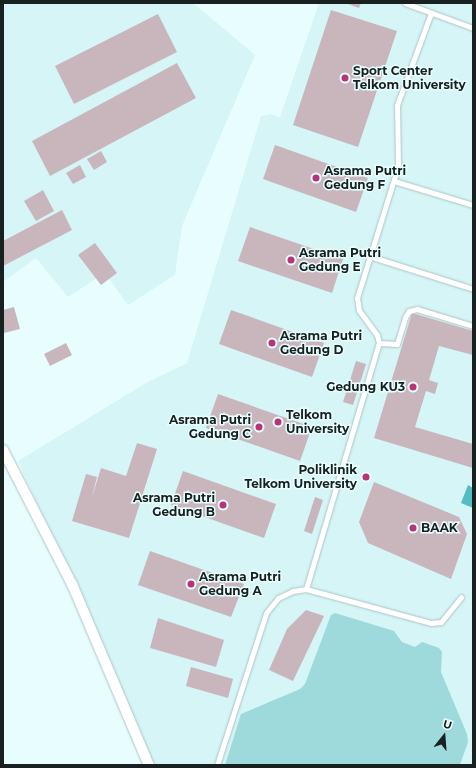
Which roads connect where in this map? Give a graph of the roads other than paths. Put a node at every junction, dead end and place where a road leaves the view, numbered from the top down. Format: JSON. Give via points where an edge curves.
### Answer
{"nodes":[{"id":1,"x":405,"y":3,"type":"edge"},
{"id":2,"x":431,"y":13,"type":"junction"},
{"id":3,"x":473,"y":28,"type":"edge"},
{"id":4,"x":394,"y":181,"type":"junction"},
{"id":5,"x":473,"y":205,"type":"edge"},
{"id":6,"x":369,"y":256,"type":"junction"},
{"id":7,"x":473,"y":289,"type":"edge"},
{"id":8,"x":473,"y":326,"type":"edge"},
{"id":9,"x":379,"y":343,"type":"junction"},
{"id":10,"x":3,"y":450,"type":"edge"},
{"id":11,"x":306,"y":589,"type":"junction"},
{"id":12,"x":461,"y":597,"type":"dead end"},
{"id":13,"x":149,"y":765,"type":"edge"},
{"id":14,"x":217,"y":765,"type":"edge"}],
"edges":[{"from":1,"to":2,"type":"lane"},
{"from":2,"to":3,"type":"lane"},
{"from":2,"to":4,"type":"lane","via":[[397,105],[399,152]]},
{"from":4,"to":5,"type":"lane"},
{"from":4,"to":6,"type":"lane"},
{"from":6,"to":7,"type":"lane"},
{"from":6,"to":9,"type":"lane","via":[[356,305]]},
{"from":8,"to":9,"type":"lane","via":[[417,309],[410,310],[405,317],[397,344]]},
{"from":9,"to":11,"type":"lane"},
{"from":10,"to":13,"type":"street","via":[[72,584]]},
{"from":11,"to":12,"type":"lane","via":[[431,622],[441,622]]},
{"from":11,"to":14,"type":"lane","via":[[293,591],[278,598],[266,613]]}]}
